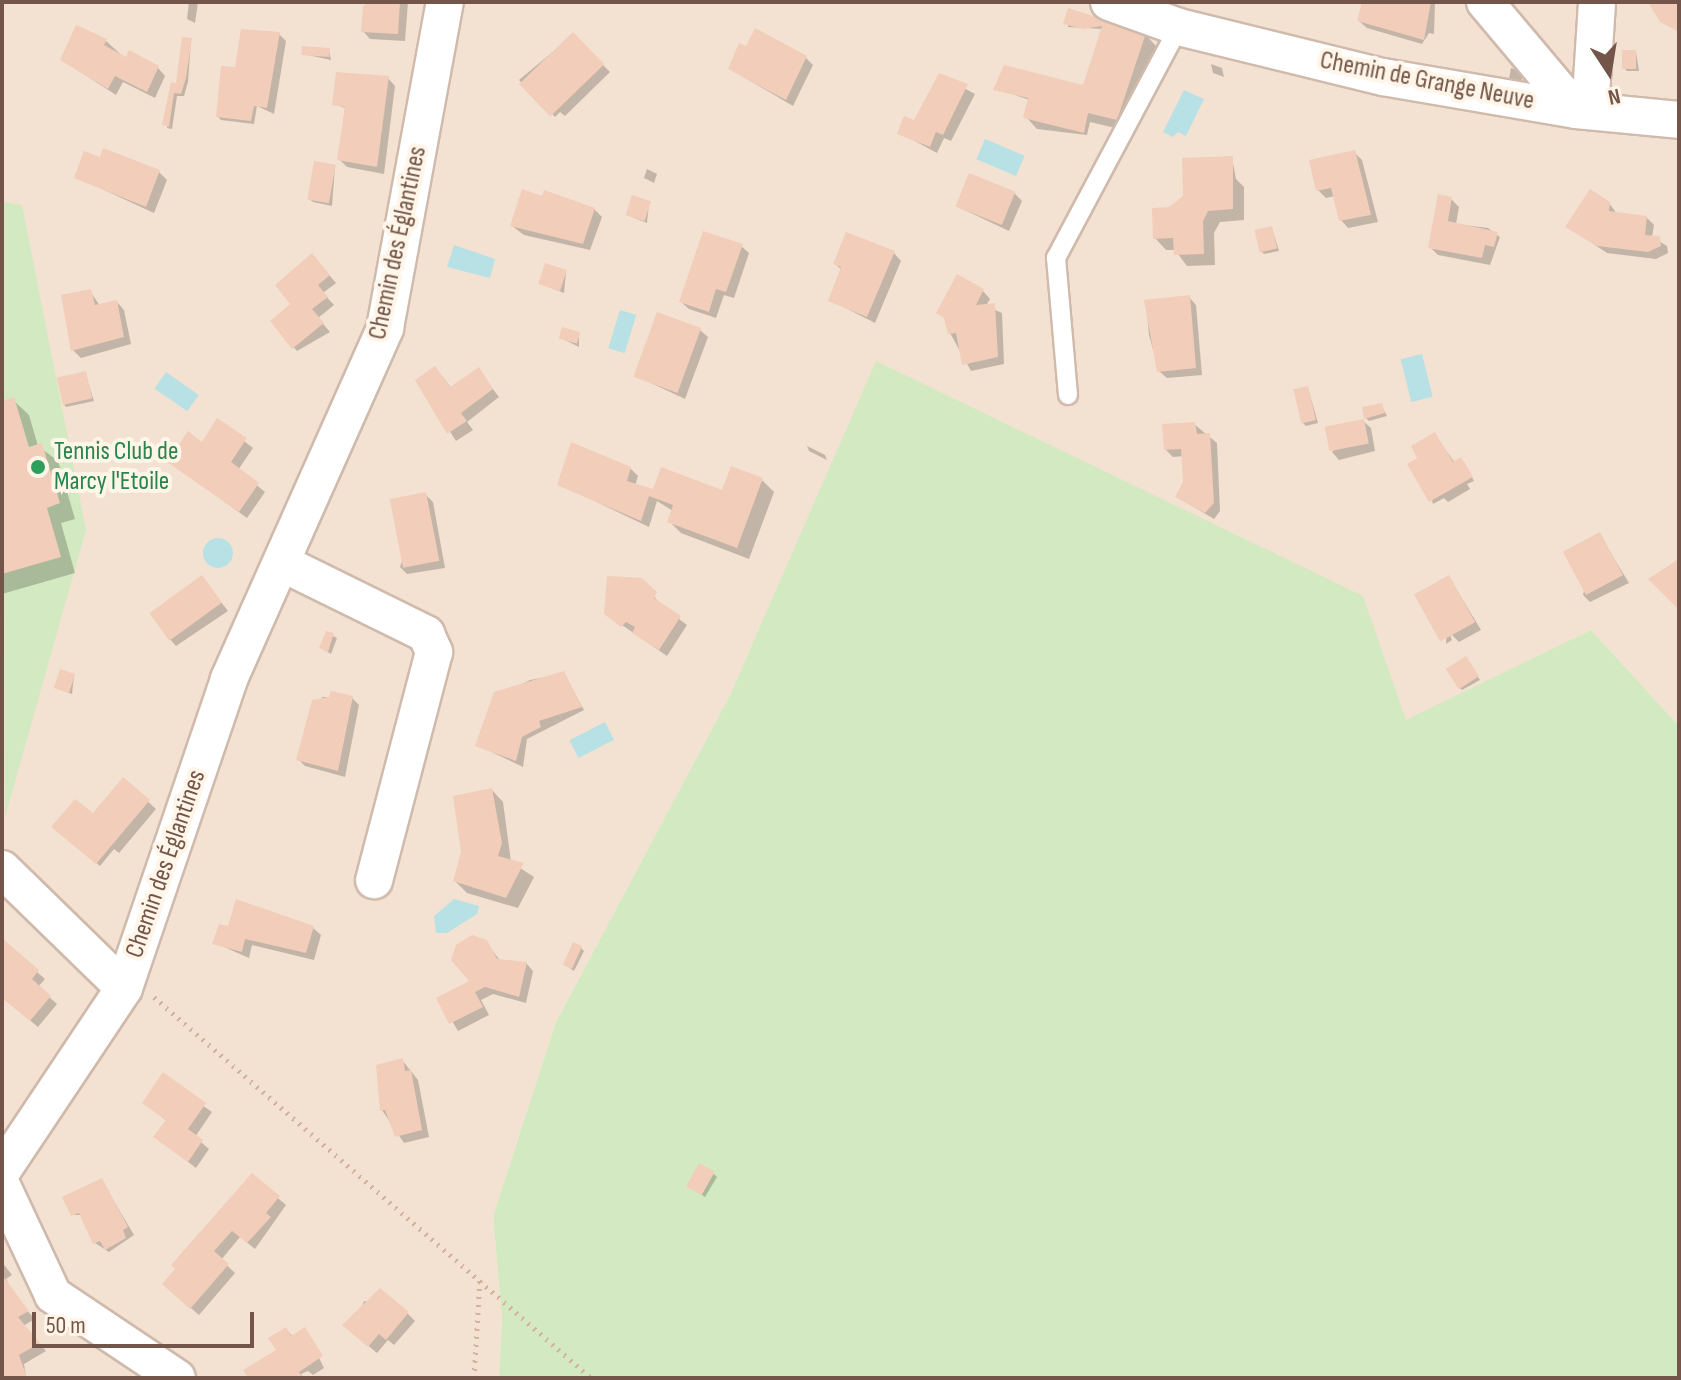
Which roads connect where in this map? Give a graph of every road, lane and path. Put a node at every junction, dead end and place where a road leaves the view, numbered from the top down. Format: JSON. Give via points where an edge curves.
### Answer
{"nodes":[{"id":1,"x":445,"y":2,"type":"edge"},
{"id":2,"x":1109,"y":2,"type":"edge"},
{"id":3,"x":1485,"y":2,"type":"edge"},
{"id":4,"x":1597,"y":2,"type":"edge"},
{"id":5,"x":1179,"y":27,"type":"junction"},
{"id":6,"x":1583,"y":110,"type":"junction"},
{"id":7,"x":1679,"y":120,"type":"edge"},
{"id":8,"x":1068,"y":395,"type":"dead end"},
{"id":9,"x":282,"y":563,"type":"junction"},
{"id":10,"x":2,"y":869,"type":"edge"},
{"id":11,"x":374,"y":880,"type":"dead end"},
{"id":12,"x":126,"y":982,"type":"junction"},
{"id":13,"x":2,"y":1171,"type":"edge"},
{"id":14,"x":2,"y":1186,"type":"edge"},
{"id":15,"x":480,"y":1278,"type":"junction"},
{"id":16,"x":177,"y":1378,"type":"edge"},
{"id":17,"x":474,"y":1378,"type":"edge"},
{"id":18,"x":591,"y":1378,"type":"edge"}],
"edges":[{"from":1,"to":9,"type":"street","name":"Chemin des Églantines","via":[[385,328]]},
{"from":2,"to":5,"type":"street","name":"Chemin de Grange Neuve"},
{"from":3,"to":6,"type":"street"},
{"from":4,"to":6,"type":"street"},
{"from":5,"to":6,"type":"street","name":"Chemin de Grange Neuve","via":[[1383,77]]},
{"from":5,"to":8,"type":"lane","via":[[1056,258]]},
{"from":6,"to":7,"type":"street","name":"Chemin de Grange Neuve"},
{"from":9,"to":11,"type":"street","via":[[426,634],[434,652]]},
{"from":9,"to":12,"type":"street","name":"Chemin des Églantines","via":[[229,679]]},
{"from":10,"to":12,"type":"street"},
{"from":12,"to":13,"type":"street","name":"Chemin des Églantines"},
{"from":12,"to":15,"type":"path"},
{"from":14,"to":16,"type":"street","via":[[53,1295]]},
{"from":15,"to":17,"type":"path"},
{"from":15,"to":18,"type":"path"}]}
